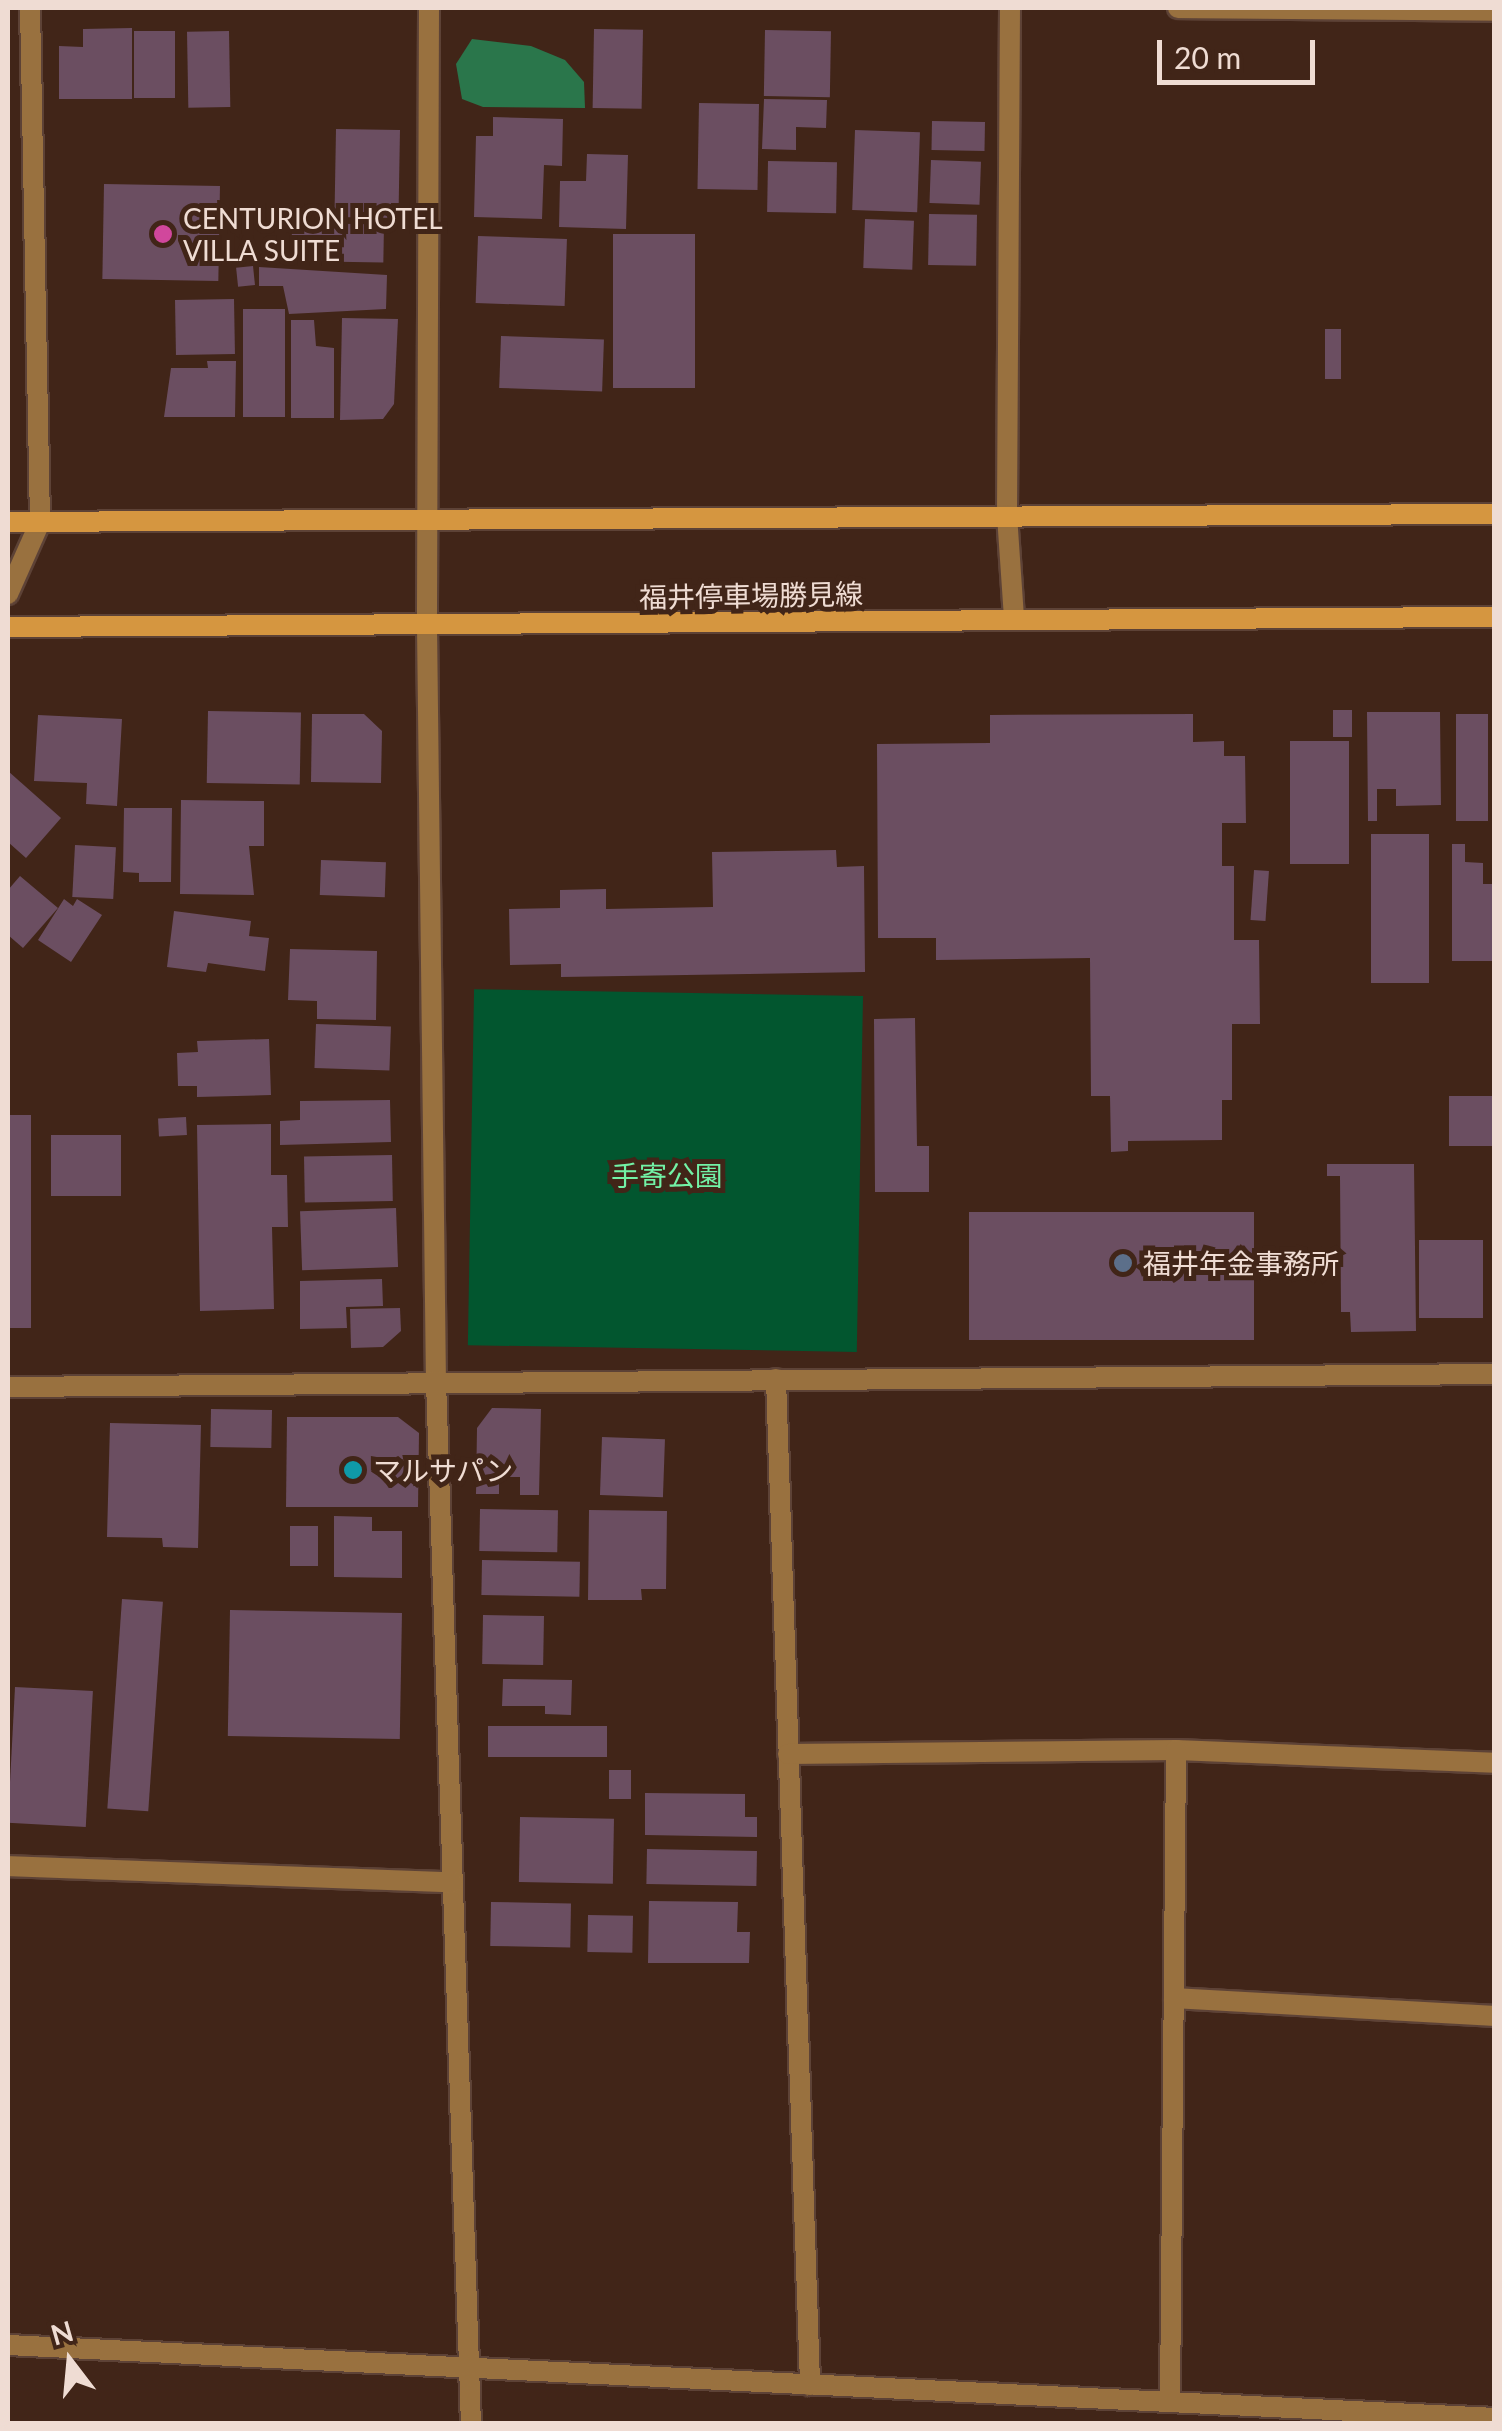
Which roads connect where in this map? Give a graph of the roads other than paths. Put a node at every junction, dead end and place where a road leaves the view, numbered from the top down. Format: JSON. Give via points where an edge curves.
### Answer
{"nodes":[{"id":1,"x":30,"y":8,"type":"edge"},
{"id":2,"x":429,"y":8,"type":"edge"},
{"id":3,"x":1010,"y":8,"type":"edge"},
{"id":4,"x":1178,"y":8,"type":"edge"},
{"id":5,"x":1494,"y":12,"type":"edge"},
{"id":6,"x":1494,"y":514,"type":"edge"},
{"id":7,"x":1007,"y":516,"type":"junction"},
{"id":8,"x":427,"y":518,"type":"junction"},
{"id":9,"x":8,"y":522,"type":"edge"},
{"id":10,"x":40,"y":522,"type":"junction"},
{"id":11,"x":8,"y":594,"type":"edge"},
{"id":12,"x":1494,"y":617,"type":"edge"},
{"id":13,"x":1014,"y":619,"type":"junction"},
{"id":14,"x":426,"y":626,"type":"junction"},
{"id":15,"x":8,"y":628,"type":"edge"},
{"id":16,"x":1494,"y":1374,"type":"edge"},
{"id":17,"x":776,"y":1379,"type":"junction"},
{"id":18,"x":436,"y":1381,"type":"junction"},
{"id":19,"x":8,"y":1387,"type":"edge"},
{"id":20,"x":1176,"y":1750,"type":"junction"},
{"id":21,"x":788,"y":1754,"type":"junction"},
{"id":22,"x":1494,"y":1762,"type":"edge"},
{"id":23,"x":8,"y":1866,"type":"edge"},
{"id":24,"x":452,"y":1882,"type":"junction"},
{"id":25,"x":1174,"y":1998,"type":"junction"},
{"id":26,"x":1494,"y":2016,"type":"edge"},
{"id":27,"x":8,"y":2345,"type":"edge"},
{"id":28,"x":470,"y":2372,"type":"junction"},
{"id":29,"x":810,"y":2384,"type":"junction"},
{"id":30,"x":1170,"y":2400,"type":"junction"},
{"id":31,"x":1494,"y":2418,"type":"edge"},
{"id":32,"x":471,"y":2424,"type":"edge"}],
"edges":[{"from":1,"to":10,"type":"street"},
{"from":2,"to":8,"type":"street"},
{"from":3,"to":7,"type":"street"},
{"from":4,"to":5,"type":"street"},
{"from":6,"to":7,"type":"main road"},
{"from":7,"to":8,"type":"main road"},
{"from":7,"to":13,"type":"street"},
{"from":8,"to":10,"type":"main road"},
{"from":8,"to":14,"type":"street"},
{"from":9,"to":10,"type":"main road"},
{"from":10,"to":11,"type":"street"},
{"from":12,"to":13,"type":"main road","name":"福井停車場勝見線"},
{"from":13,"to":14,"type":"main road","name":"福井停車場勝見線"},
{"from":14,"to":15,"type":"main road","name":"福井停車場勝見線"},
{"from":14,"to":18,"type":"street"},
{"from":16,"to":17,"type":"street"},
{"from":17,"to":18,"type":"street"},
{"from":17,"to":21,"type":"street"},
{"from":18,"to":19,"type":"street"},
{"from":18,"to":24,"type":"street"},
{"from":20,"to":21,"type":"street"},
{"from":20,"to":22,"type":"street"},
{"from":20,"to":25,"type":"street"},
{"from":21,"to":29,"type":"street"},
{"from":23,"to":24,"type":"street"},
{"from":24,"to":28,"type":"street"},
{"from":25,"to":26,"type":"street"},
{"from":25,"to":30,"type":"street"},
{"from":27,"to":28,"type":"street"},
{"from":28,"to":29,"type":"street"},
{"from":28,"to":32,"type":"street"},
{"from":29,"to":30,"type":"street"},
{"from":30,"to":31,"type":"street"}]}
